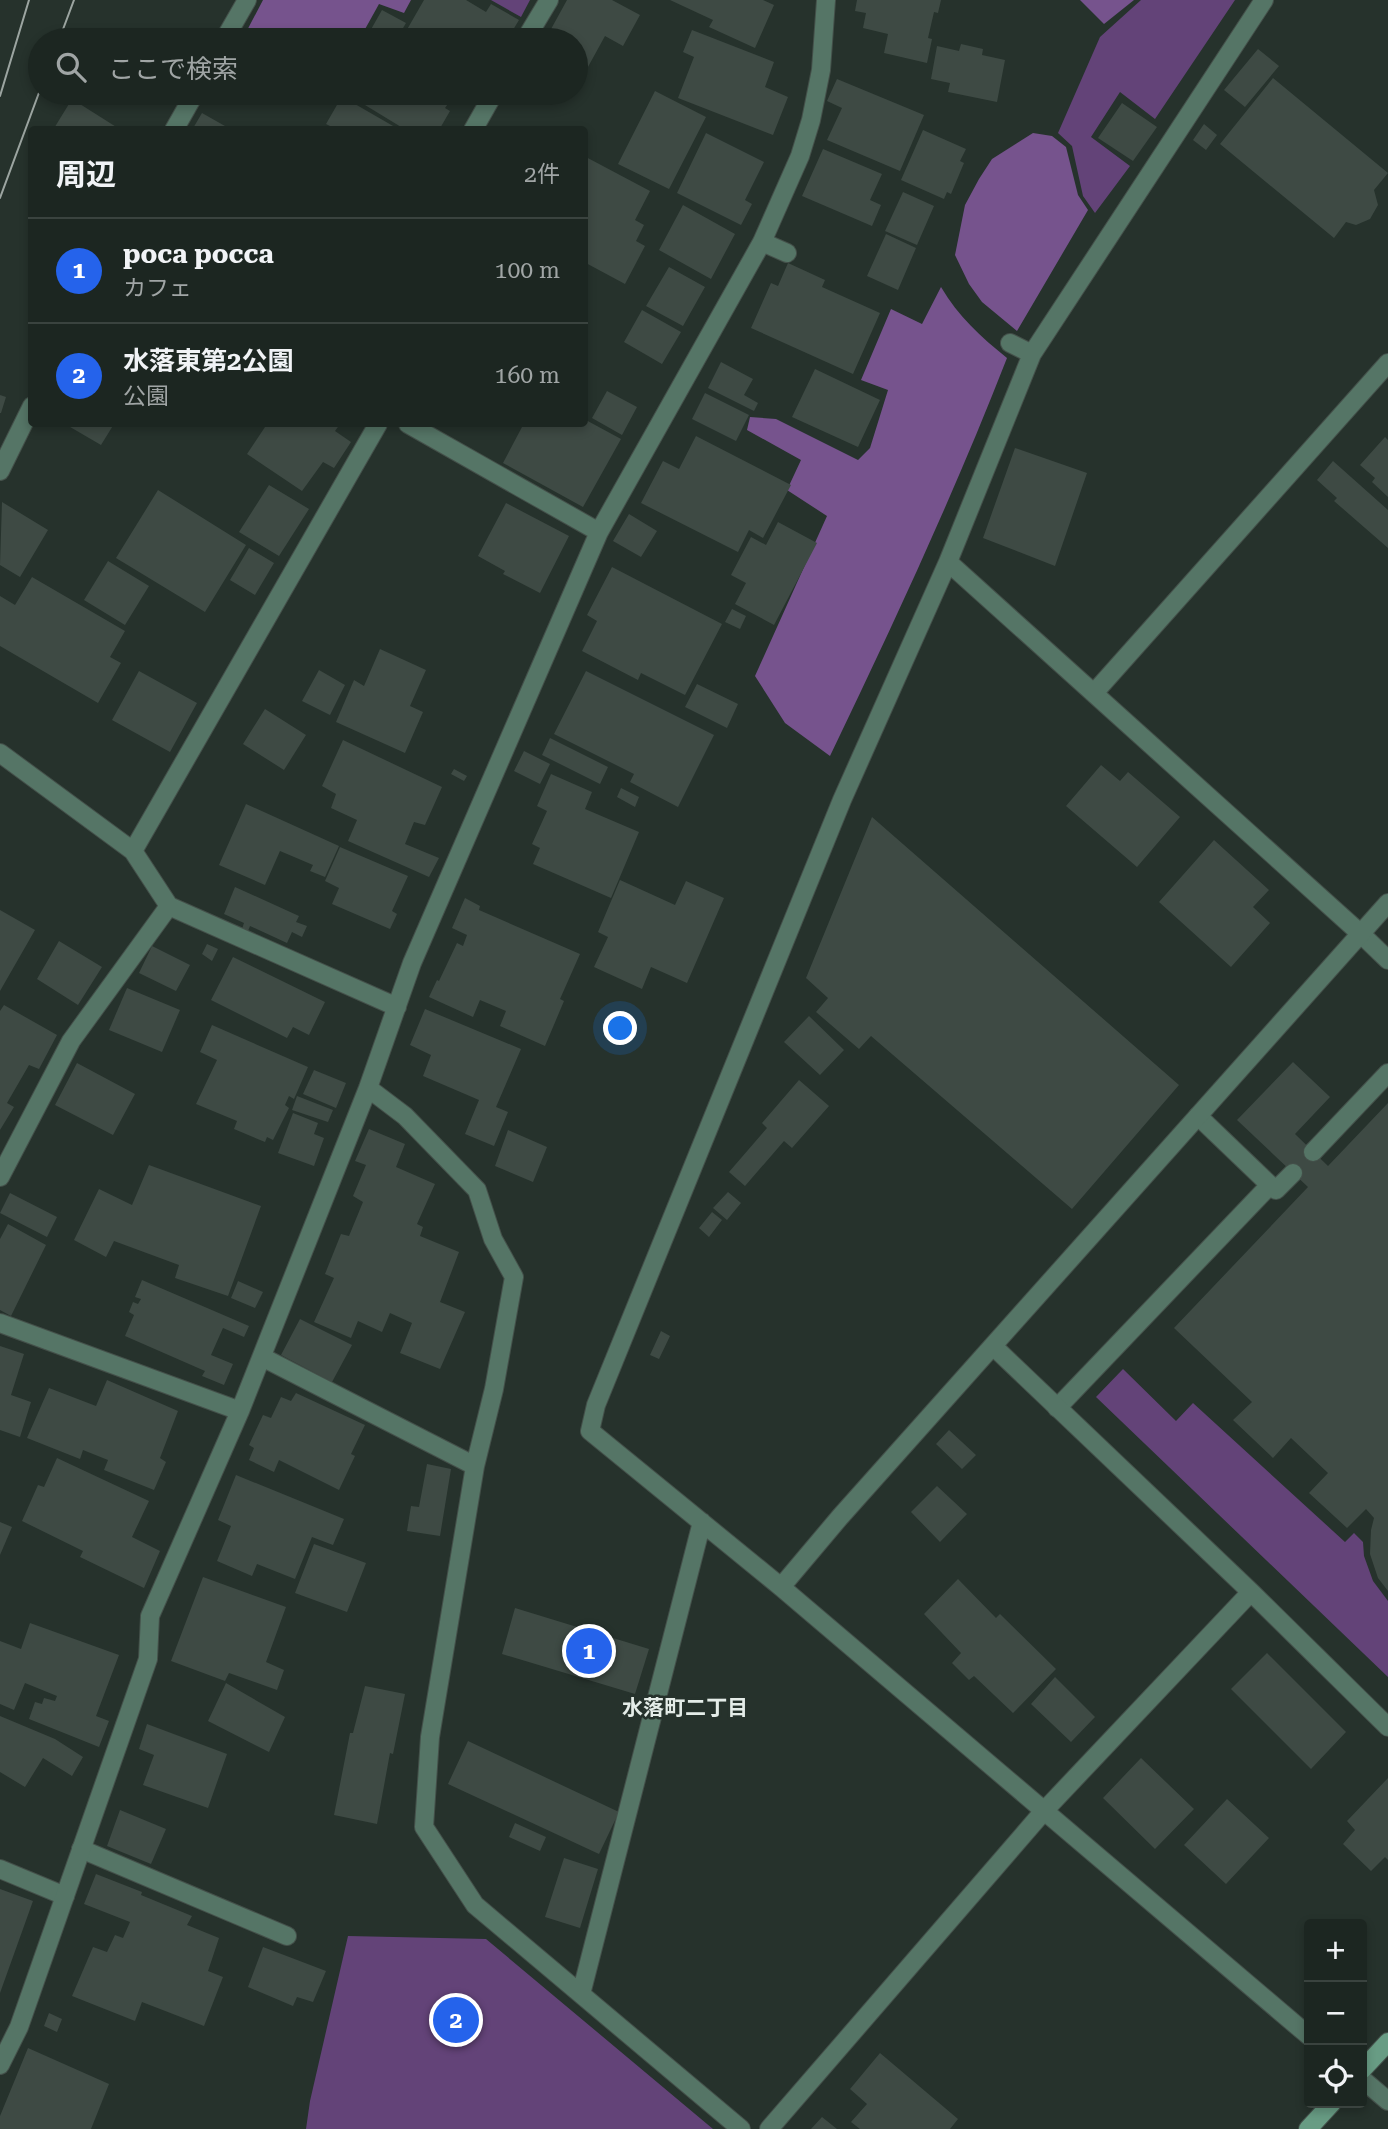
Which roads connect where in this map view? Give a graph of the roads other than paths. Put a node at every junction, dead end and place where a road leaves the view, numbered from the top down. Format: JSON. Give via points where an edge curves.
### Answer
{"nodes":[{"id":1,"x":247,"y":0,"type":"edge"},
{"id":2,"x":549,"y":0,"type":"edge"},
{"id":3,"x":826,"y":0,"type":"edge"},
{"id":4,"x":1264,"y":0,"type":"edge"},
{"id":5,"x":231,"y":28,"type":"edge"},
{"id":6,"x":532,"y":28,"type":"edge"},
{"id":7,"x":188,"y":105,"type":"edge"},
{"id":8,"x":487,"y":105,"type":"edge"},
{"id":9,"x":176,"y":126,"type":"edge"},
{"id":10,"x":475,"y":126,"type":"edge"},
{"id":11,"x":762,"y":242,"type":"junction"},
{"id":12,"x":787,"y":253,"type":"dead end"},
{"id":13,"x":1010,"y":343,"type":"dead end"},
{"id":14,"x":1032,"y":354,"type":"junction"},
{"id":15,"x":1388,"y":363,"type":"edge"},
{"id":16,"x":28,"y":414,"type":"edge"},
{"id":17,"x":376,"y":427,"type":"edge"},
{"id":18,"x":413,"y":427,"type":"edge"},
{"id":19,"x":0,"y":471,"type":"edge"},
{"id":20,"x":599,"y":532,"type":"junction"},
{"id":21,"x":948,"y":562,"type":"junction"},
{"id":22,"x":1094,"y":693,"type":"junction"},
{"id":23,"x":0,"y":753,"type":"edge"},
{"id":24,"x":133,"y":851,"type":"junction"},
{"id":25,"x":1388,"y":903,"type":"edge"},
{"id":26,"x":169,"y":906,"type":"junction"},
{"id":27,"x":1361,"y":934,"type":"junction"},
{"id":28,"x":1388,"y":960,"type":"edge"},
{"id":29,"x":397,"y":1007,"type":"junction"},
{"id":30,"x":1388,"y":1073,"type":"edge"},
{"id":31,"x":368,"y":1088,"type":"junction"},
{"id":32,"x":1199,"y":1116,"type":"junction"},
{"id":33,"x":1313,"y":1152,"type":"dead end"},
{"id":34,"x":1293,"y":1173,"type":"dead end"},
{"id":35,"x":0,"y":1177,"type":"edge"},
{"id":36,"x":1270,"y":1185,"type":"junction"},
{"id":37,"x":0,"y":1323,"type":"edge"},
{"id":38,"x":994,"y":1347,"type":"junction"},
{"id":39,"x":262,"y":1357,"type":"junction"},
{"id":40,"x":1057,"y":1408,"type":"junction"},
{"id":41,"x":240,"y":1411,"type":"junction"},
{"id":42,"x":475,"y":1466,"type":"junction"},
{"id":43,"x":702,"y":1522,"type":"junction"},
{"id":44,"x":781,"y":1587,"type":"junction"},
{"id":45,"x":1251,"y":1592,"type":"junction"},
{"id":46,"x":1388,"y":1727,"type":"edge"},
{"id":47,"x":1043,"y":1812,"type":"junction"},
{"id":48,"x":81,"y":1849,"type":"junction"},
{"id":49,"x":0,"y":1869,"type":"edge"},
{"id":50,"x":65,"y":1896,"type":"junction"},
{"id":51,"x":287,"y":1936,"type":"dead end"},
{"id":52,"x":581,"y":1994,"type":"junction"},
{"id":53,"x":1304,"y":2032,"type":"edge"},
{"id":54,"x":1388,"y":2042,"type":"edge"},
{"id":55,"x":0,"y":2065,"type":"edge"},
{"id":56,"x":1367,"y":2065,"type":"edge"},
{"id":57,"x":1367,"y":2083,"type":"edge"},
{"id":58,"x":1388,"y":2101,"type":"edge"},
{"id":59,"x":1327,"y":2108,"type":"edge"},
{"id":60,"x":741,"y":2129,"type":"edge"},
{"id":61,"x":769,"y":2129,"type":"edge"},
{"id":62,"x":1308,"y":2129,"type":"edge"}],
"edges":[{"from":1,"to":5,"type":"street"},
{"from":2,"to":6,"type":"street"},
{"from":3,"to":11,"type":"street","via":[[821,70],[811,120]]},
{"from":4,"to":14,"type":"street"},
{"from":7,"to":9,"type":"street"},
{"from":8,"to":10,"type":"street"},
{"from":11,"to":12,"type":"street"},
{"from":11,"to":20,"type":"street"},
{"from":13,"to":14,"type":"street"},
{"from":14,"to":21,"type":"street"},
{"from":15,"to":22,"type":"street"},
{"from":16,"to":19,"type":"street"},
{"from":17,"to":24,"type":"street"},
{"from":18,"to":20,"type":"street"},
{"from":20,"to":29,"type":"street"},
{"from":21,"to":22,"type":"street"},
{"from":21,"to":43,"type":"street","via":[[842,800],[596,1405],[590,1431]]},
{"from":22,"to":27,"type":"street"},
{"from":23,"to":24,"type":"street"},
{"from":24,"to":26,"type":"street"},
{"from":25,"to":27,"type":"street"},
{"from":26,"to":29,"type":"street"},
{"from":26,"to":35,"type":"street","via":[[72,1041]]},
{"from":27,"to":28,"type":"street"},
{"from":27,"to":32,"type":"street"},
{"from":29,"to":31,"type":"street"},
{"from":30,"to":33,"type":"street"},
{"from":31,"to":39,"type":"street"},
{"from":31,"to":42,"type":"street","via":[[405,1116],[477,1190],[493,1239],[514,1277]]},
{"from":32,"to":36,"type":"street"},
{"from":32,"to":38,"type":"street"},
{"from":34,"to":36,"type":"street","via":[[1276,1190]]},
{"from":36,"to":40,"type":"street"},
{"from":37,"to":41,"type":"street"},
{"from":38,"to":40,"type":"street"},
{"from":38,"to":44,"type":"street"},
{"from":39,"to":41,"type":"street"},
{"from":39,"to":42,"type":"street"},
{"from":40,"to":45,"type":"street"},
{"from":41,"to":48,"type":"street","via":[[150,1616],[148,1659]]},
{"from":42,"to":52,"type":"street","via":[[430,1737],[424,1827],[475,1905]]},
{"from":43,"to":44,"type":"street"},
{"from":43,"to":52,"type":"street"},
{"from":44,"to":47,"type":"street"},
{"from":45,"to":46,"type":"street"},
{"from":45,"to":47,"type":"street"},
{"from":47,"to":53,"type":"street"},
{"from":47,"to":61,"type":"street"},
{"from":48,"to":50,"type":"street"},
{"from":48,"to":51,"type":"street"},
{"from":49,"to":50,"type":"street"},
{"from":50,"to":55,"type":"street","via":[[19,2027]]},
{"from":52,"to":60,"type":"street"},
{"from":54,"to":56,"type":"street"},
{"from":57,"to":58,"type":"street"},
{"from":59,"to":62,"type":"street"}]}
